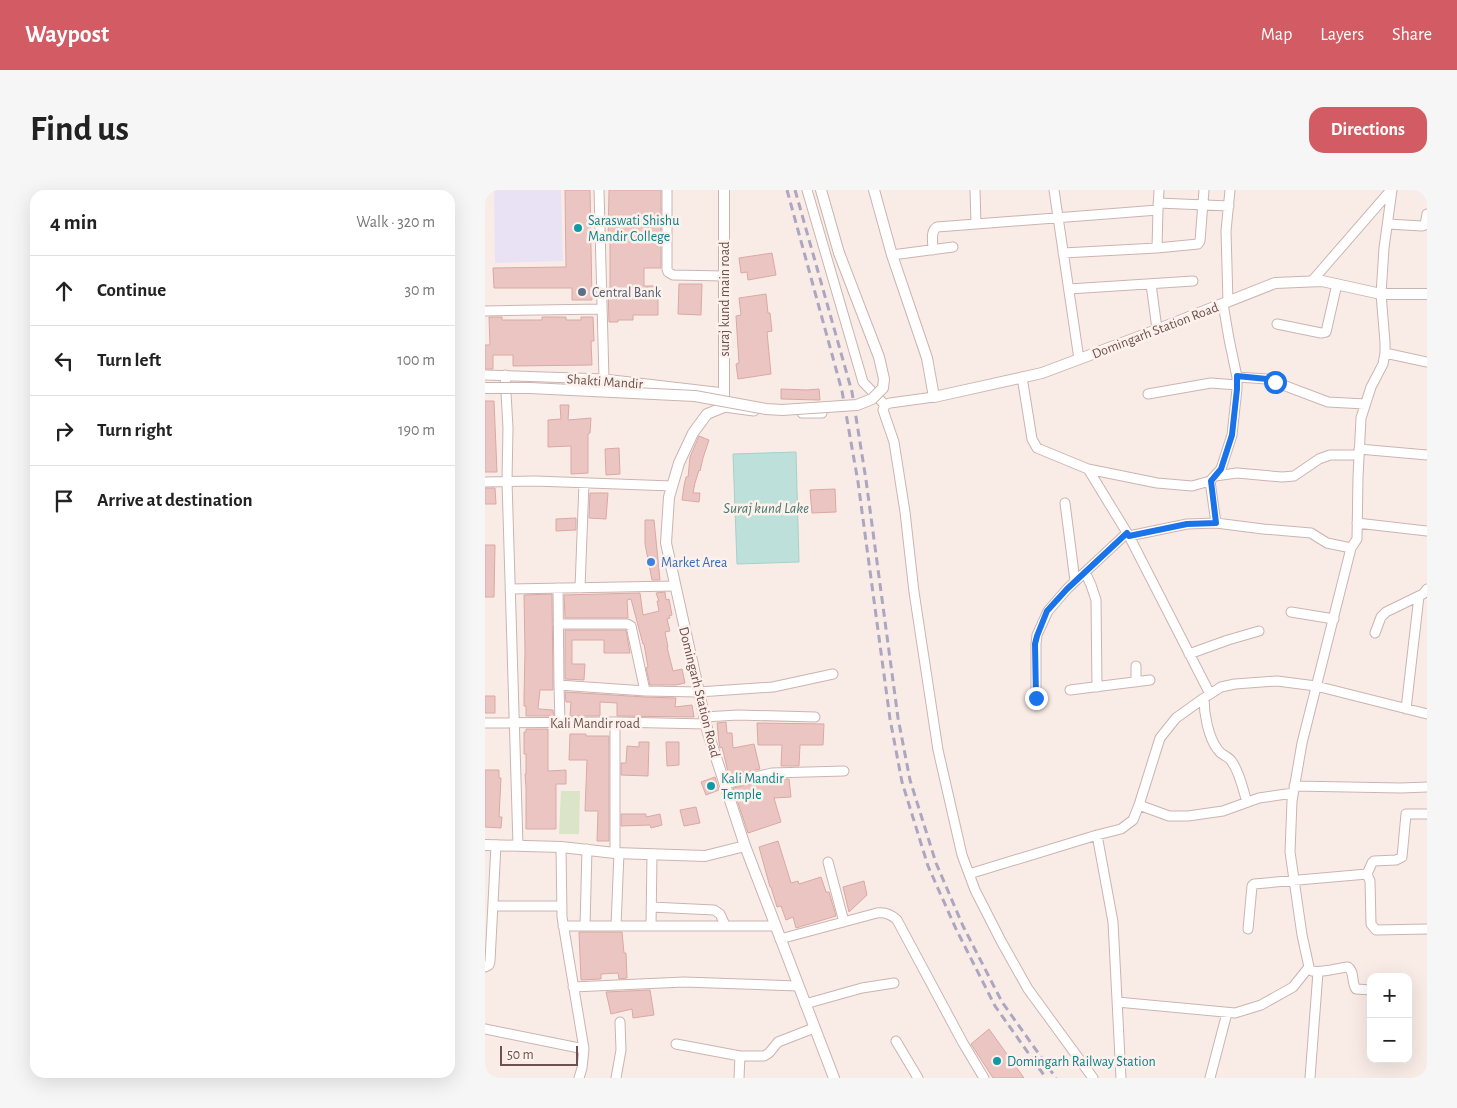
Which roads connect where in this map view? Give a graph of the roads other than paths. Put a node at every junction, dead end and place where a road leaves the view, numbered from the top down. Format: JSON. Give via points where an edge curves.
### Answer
{"nodes":[{"id":1,"x":599,"y":190,"type":"edge"},
{"id":2,"x":667,"y":190,"type":"edge"},
{"id":3,"x":724,"y":190,"type":"edge"},
{"id":4,"x":807,"y":190,"type":"edge"},
{"id":5,"x":821,"y":190,"type":"edge"},
{"id":6,"x":873,"y":190,"type":"edge"},
{"id":7,"x":975,"y":190,"type":"edge"},
{"id":8,"x":1054,"y":190,"type":"edge"},
{"id":9,"x":1159,"y":190,"type":"edge"},
{"id":10,"x":1204,"y":190,"type":"edge"},
{"id":11,"x":1230,"y":190,"type":"edge"},
{"id":12,"x":1391,"y":190,"type":"edge"},
{"id":13,"x":1203,"y":205,"type":"junction"},
{"id":14,"x":1158,"y":206,"type":"junction"},
{"id":15,"x":1229,"y":206,"type":"junction"},
{"id":16,"x":1427,"y":214,"type":"edge"},
{"id":17,"x":1058,"y":218,"type":"junction"},
{"id":18,"x":976,"y":224,"type":"junction"},
{"id":19,"x":1388,"y":224,"type":"junction"},
{"id":20,"x":953,"y":247,"type":"dead end"},
{"id":21,"x":1157,"y":248,"type":"junction"},
{"id":22,"x":933,"y":250,"type":"junction"},
{"id":23,"x":1063,"y":253,"type":"junction"},
{"id":24,"x":892,"y":255,"type":"junction"},
{"id":25,"x":724,"y":276,"type":"junction"},
{"id":26,"x":1193,"y":281,"type":"dead end"},
{"id":27,"x":1312,"y":281,"type":"junction"},
{"id":28,"x":1151,"y":284,"type":"junction"},
{"id":29,"x":1337,"y":284,"type":"junction"},
{"id":30,"x":1069,"y":289,"type":"junction"},
{"id":31,"x":1381,"y":294,"type":"junction"},
{"id":32,"x":1427,"y":294,"type":"edge"},
{"id":33,"x":1226,"y":303,"type":"junction"},
{"id":34,"x":602,"y":308,"type":"junction"},
{"id":35,"x":485,"y":311,"type":"edge"},
{"id":36,"x":1277,"y":324,"type":"dead end"},
{"id":37,"x":1157,"y":329,"type":"junction"},
{"id":38,"x":1385,"y":353,"type":"junction"},
{"id":39,"x":1079,"y":359,"type":"junction"},
{"id":40,"x":1427,"y":362,"type":"edge"},
{"id":41,"x":485,"y":375,"type":"edge"},
{"id":42,"x":505,"y":376,"type":"junction"},
{"id":43,"x":1022,"y":377,"type":"junction"},
{"id":44,"x":603,"y":379,"type":"junction"},
{"id":45,"x":1237,"y":381,"type":"junction"},
{"id":46,"x":485,"y":388,"type":"edge"},
{"id":47,"x":724,"y":393,"type":"junction"},
{"id":48,"x":1148,"y":394,"type":"dead end"},
{"id":49,"x":935,"y":397,"type":"junction"},
{"id":50,"x":1365,"y":404,"type":"junction"},
{"id":51,"x":885,"y":406,"type":"junction"},
{"id":52,"x":724,"y":407,"type":"junction"},
{"id":53,"x":822,"y":413,"type":"dead end"},
{"id":54,"x":1359,"y":452,"type":"junction"},
{"id":55,"x":1427,"y":454,"type":"edge"},
{"id":56,"x":1088,"y":469,"type":"junction"},
{"id":57,"x":1213,"y":478,"type":"junction"},
{"id":58,"x":507,"y":481,"type":"junction"},
{"id":59,"x":485,"y":482,"type":"edge"},
{"id":60,"x":584,"y":483,"type":"junction"},
{"id":61,"x":672,"y":486,"type":"junction"},
{"id":62,"x":1065,"y":503,"type":"dead end"},
{"id":63,"x":1216,"y":523,"type":"junction"},
{"id":64,"x":1357,"y":523,"type":"junction"},
{"id":65,"x":1427,"y":531,"type":"edge"},
{"id":66,"x":1128,"y":535,"type":"junction"},
{"id":67,"x":1351,"y":548,"type":"junction"},
{"id":68,"x":1085,"y":572,"type":"junction"},
{"id":69,"x":1075,"y":581,"type":"junction"},
{"id":70,"x":675,"y":586,"type":"junction"},
{"id":71,"x":558,"y":588,"type":"junction"},
{"id":72,"x":580,"y":588,"type":"junction"},
{"id":73,"x":510,"y":589,"type":"junction"},
{"id":74,"x":1427,"y":589,"type":"edge"},
{"id":75,"x":1419,"y":596,"type":"junction"},
{"id":76,"x":1291,"y":612,"type":"dead end"},
{"id":77,"x":1333,"y":619,"type":"junction"},
{"id":78,"x":558,"y":624,"type":"junction"},
{"id":79,"x":1259,"y":631,"type":"dead end"},
{"id":80,"x":1375,"y":633,"type":"dead end"},
{"id":81,"x":1189,"y":654,"type":"junction"},
{"id":82,"x":1136,"y":666,"type":"dead end"},
{"id":83,"x":833,"y":674,"type":"dead end"},
{"id":84,"x":1150,"y":680,"type":"dead end"},
{"id":85,"x":1136,"y":682,"type":"junction"},
{"id":86,"x":559,"y":685,"type":"junction"},
{"id":87,"x":1097,"y":686,"type":"junction"},
{"id":88,"x":1316,"y":686,"type":"junction"},
{"id":89,"x":1069,"y":690,"type":"dead end"},
{"id":90,"x":645,"y":691,"type":"junction"},
{"id":91,"x":699,"y":692,"type":"junction"},
{"id":92,"x":1207,"y":696,"type":"junction"},
{"id":93,"x":1036,"y":698,"type":"dead end"},
{"id":94,"x":1406,"y":709,"type":"junction"},
{"id":95,"x":1427,"y":714,"type":"edge"},
{"id":96,"x":815,"y":717,"type":"dead end"},
{"id":97,"x":705,"y":720,"type":"junction"},
{"id":98,"x":615,"y":722,"type":"junction"},
{"id":99,"x":485,"y":723,"type":"edge"},
{"id":100,"x":561,"y":723,"type":"junction"},
{"id":101,"x":514,"y":724,"type":"junction"},
{"id":102,"x":844,"y":771,"type":"dead end"},
{"id":103,"x":724,"y":784,"type":"junction"},
{"id":104,"x":1427,"y":787,"type":"edge"},
{"id":105,"x":1294,"y":790,"type":"junction"},
{"id":106,"x":1247,"y":802,"type":"junction"},
{"id":107,"x":1139,"y":805,"type":"junction"},
{"id":108,"x":1427,"y":814,"type":"edge"},
{"id":109,"x":1097,"y":835,"type":"junction"},
{"id":110,"x":485,"y":845,"type":"edge"},
{"id":111,"x":496,"y":845,"type":"junction"},
{"id":112,"x":518,"y":845,"type":"junction"},
{"id":113,"x":561,"y":846,"type":"junction"},
{"id":114,"x":745,"y":846,"type":"junction"},
{"id":115,"x":587,"y":850,"type":"junction"},
{"id":116,"x":617,"y":853,"type":"junction"},
{"id":117,"x":653,"y":854,"type":"junction"},
{"id":118,"x":828,"y":862,"type":"dead end"},
{"id":119,"x":969,"y":874,"type":"junction"},
{"id":120,"x":1367,"y":874,"type":"junction"},
{"id":121,"x":1294,"y":880,"type":"junction"},
{"id":122,"x":493,"y":906,"type":"junction"},
{"id":123,"x":562,"y":906,"type":"junction"},
{"id":124,"x":651,"y":907,"type":"junction"},
{"id":125,"x":844,"y":922,"type":"junction"},
{"id":126,"x":563,"y":926,"type":"junction"},
{"id":127,"x":585,"y":926,"type":"junction"},
{"id":128,"x":616,"y":926,"type":"junction"},
{"id":129,"x":651,"y":926,"type":"junction"},
{"id":130,"x":725,"y":926,"type":"junction"},
{"id":131,"x":775,"y":926,"type":"junction"},
{"id":132,"x":1248,"y":929,"type":"dead end"},
{"id":133,"x":1427,"y":929,"type":"edge"},
{"id":134,"x":780,"y":939,"type":"junction"},
{"id":135,"x":485,"y":967,"type":"edge"},
{"id":136,"x":1307,"y":970,"type":"junction"},
{"id":137,"x":1318,"y":972,"type":"junction"},
{"id":138,"x":894,"y":983,"type":"dead end"},
{"id":139,"x":798,"y":986,"type":"junction"},
{"id":140,"x":573,"y":987,"type":"junction"},
{"id":141,"x":1367,"y":990,"type":"edge"},
{"id":142,"x":1117,"y":1002,"type":"junction"},
{"id":143,"x":805,"y":1004,"type":"junction"},
{"id":144,"x":1227,"y":1013,"type":"junction"},
{"id":145,"x":620,"y":1022,"type":"dead end"},
{"id":146,"x":814,"y":1028,"type":"junction"},
{"id":147,"x":485,"y":1029,"type":"edge"},
{"id":148,"x":896,"y":1041,"type":"dead end"},
{"id":149,"x":676,"y":1044,"type":"dead end"},
{"id":150,"x":583,"y":1049,"type":"junction"},
{"id":151,"x":740,"y":1056,"type":"junction"},
{"id":152,"x":579,"y":1078,"type":"edge"},
{"id":153,"x":616,"y":1078,"type":"edge"},
{"id":154,"x":739,"y":1078,"type":"edge"},
{"id":155,"x":833,"y":1078,"type":"edge"},
{"id":156,"x":918,"y":1078,"type":"edge"},
{"id":157,"x":984,"y":1078,"type":"edge"},
{"id":158,"x":1093,"y":1078,"type":"edge"},
{"id":159,"x":1121,"y":1078,"type":"edge"},
{"id":160,"x":1210,"y":1078,"type":"edge"},
{"id":161,"x":1309,"y":1078,"type":"edge"}],
"edges":[{"from":1,"to":34,"type":"street"},
{"from":2,"to":25,"type":"street","via":[[668,272],[673,275]]},
{"from":3,"to":25,"type":"street","name":"suraj kund main road"},
{"from":4,"to":51,"type":"street","via":[[863,382]]},
{"from":5,"to":46,"type":"street","bridge":true,"via":[[839,253],[879,357],[883,388],[871,399],[857,405],[781,410],[695,396]]},
{"from":6,"to":24,"type":"street"},
{"from":7,"to":18,"type":"street"},
{"from":8,"to":17,"type":"street"},
{"from":9,"to":14,"type":"street"},
{"from":10,"to":13,"type":"street"},
{"from":11,"to":15,"type":"street"},
{"from":12,"to":19,"type":"street"},
{"from":12,"to":27,"type":"street"},
{"from":13,"to":14,"type":"street"},
{"from":13,"to":15,"type":"street"},
{"from":13,"to":21,"type":"street","via":[[1198,244]]},
{"from":14,"to":17,"type":"street"},
{"from":14,"to":21,"type":"street"},
{"from":15,"to":33,"type":"street"},
{"from":16,"to":19,"type":"street","via":[[1423,226]]},
{"from":17,"to":18,"type":"street"},
{"from":17,"to":23,"type":"street"},
{"from":18,"to":22,"type":"street","via":[[937,227],[933,232]]},
{"from":19,"to":31,"type":"street"},
{"from":20,"to":22,"type":"street"},
{"from":21,"to":23,"type":"street"},
{"from":22,"to":24,"type":"street"},
{"from":23,"to":30,"type":"street"},
{"from":24,"to":49,"type":"street","via":[[927,358]]},
{"from":25,"to":47,"type":"street","name":"suraj kund main road"},
{"from":26,"to":28,"type":"street"},
{"from":27,"to":29,"type":"street","name":"Domingarh Station Road"},
{"from":27,"to":33,"type":"street","name":"Domingarh Station Road","via":[[1275,283]]},
{"from":28,"to":30,"type":"street"},
{"from":28,"to":37,"type":"street"},
{"from":29,"to":31,"type":"street","name":"Domingarh Station Road"},
{"from":29,"to":36,"type":"street","via":[[1326,332]]},
{"from":30,"to":39,"type":"street"},
{"from":31,"to":32,"type":"street","name":"Domingarh Station Road"},
{"from":31,"to":38,"type":"street"},
{"from":33,"to":37,"type":"street","name":"Domingarh Station Road"},
{"from":33,"to":45,"type":"street"},
{"from":34,"to":35,"type":"street"},
{"from":34,"to":44,"type":"street"},
{"from":37,"to":39,"type":"street","name":"Domingarh Station Road"},
{"from":38,"to":40,"type":"street"},
{"from":38,"to":50,"type":"street"},
{"from":39,"to":43,"type":"street","name":"Domingarh Station Road"},
{"from":41,"to":42,"type":"street","name":"Shakti Mandir"},
{"from":42,"to":44,"type":"street","name":"Shakti Mandir"},
{"from":42,"to":58,"type":"street"},
{"from":43,"to":49,"type":"street","name":"Domingarh Station Road"},
{"from":43,"to":56,"type":"street","via":[[1037,448]]},
{"from":44,"to":47,"type":"street","name":"Shakti Mandir"},
{"from":45,"to":48,"type":"street"},
{"from":45,"to":50,"type":"street","via":[[1267,379],[1328,402]]},
{"from":45,"to":57,"type":"street","via":[[1232,435],[1221,469]]},
{"from":47,"to":52,"type":"street","name":"suraj kund main road"},
{"from":49,"to":51,"type":"street","name":"Domingarh Station Road"},
{"from":50,"to":54,"type":"street"},
{"from":51,"to":119,"type":"street","via":[[883,410],[895,442],[938,750]]},
{"from":52,"to":53,"type":"street","via":[[777,414]]},
{"from":52,"to":61,"type":"street","name":"Domingarh Station Road","via":[[707,414],[693,433]]},
{"from":54,"to":55,"type":"street"},
{"from":54,"to":57,"type":"street","via":[[1329,455],[1294,476],[1237,473]]},
{"from":54,"to":64,"type":"street"},
{"from":56,"to":57,"type":"street","via":[[1157,483],[1192,486]]},
{"from":56,"to":66,"type":"street"},
{"from":57,"to":63,"type":"street"},
{"from":58,"to":59,"type":"street"},
{"from":58,"to":60,"type":"street"},
{"from":58,"to":73,"type":"street"},
{"from":60,"to":61,"type":"street"},
{"from":60,"to":72,"type":"street"},
{"from":61,"to":70,"type":"street","name":"Domingarh Station Road","via":[[666,543]]},
{"from":62,"to":69,"type":"street"},
{"from":63,"to":66,"type":"street","via":[[1187,524]]},
{"from":63,"to":67,"type":"street","via":[[1311,533],[1327,543]]},
{"from":64,"to":65,"type":"street"},
{"from":64,"to":67,"type":"street","via":[[1357,539]]},
{"from":66,"to":68,"type":"street"},
{"from":66,"to":81,"type":"street"},
{"from":67,"to":77,"type":"street"},
{"from":68,"to":69,"type":"street"},
{"from":68,"to":87,"type":"street","via":[[1095,600]]},
{"from":69,"to":93,"type":"street","via":[[1047,611],[1037,636]]},
{"from":70,"to":72,"type":"street"},
{"from":70,"to":91,"type":"street","name":"Domingarh Station Road"},
{"from":71,"to":72,"type":"street"},
{"from":71,"to":73,"type":"street"},
{"from":71,"to":78,"type":"street"},
{"from":73,"to":101,"type":"street"},
{"from":74,"to":75,"type":"street"},
{"from":75,"to":80,"type":"street","via":[[1386,612]]},
{"from":75,"to":94,"type":"street"},
{"from":76,"to":77,"type":"street"},
{"from":77,"to":88,"type":"street"},
{"from":78,"to":86,"type":"street"},
{"from":78,"to":90,"type":"street","via":[[631,626]]},
{"from":79,"to":81,"type":"street"},
{"from":81,"to":92,"type":"street"},
{"from":82,"to":85,"type":"street"},
{"from":83,"to":91,"type":"street","via":[[773,687]]},
{"from":84,"to":85,"type":"street"},
{"from":85,"to":87,"type":"street"},
{"from":86,"to":90,"type":"street"},
{"from":86,"to":100,"type":"street"},
{"from":87,"to":89,"type":"street"},
{"from":88,"to":92,"type":"street","via":[[1277,681],[1235,684],[1221,687]]},
{"from":88,"to":94,"type":"street"},
{"from":88,"to":105,"type":"street"},
{"from":90,"to":91,"type":"street"},
{"from":91,"to":97,"type":"street","name":"Domingarh Station Road"},
{"from":92,"to":106,"type":"street","via":[[1205,713],[1210,732],[1217,749],[1234,764]]},
{"from":92,"to":107,"type":"street","via":[[1176,718],[1160,738]]},
{"from":94,"to":95,"type":"street"},
{"from":96,"to":97,"type":"street","name":"Kali Mandir road","via":[[738,715]]},
{"from":97,"to":98,"type":"street","name":"Kali Mandir road"},
{"from":97,"to":103,"type":"street","name":"Domingarh Station Road"},
{"from":98,"to":100,"type":"street","name":"Kali Mandir road"},
{"from":98,"to":116,"type":"street"},
{"from":99,"to":101,"type":"street","name":"Kali Mandir road"},
{"from":100,"to":101,"type":"street","name":"Kali Mandir road"},
{"from":101,"to":112,"type":"street"},
{"from":102,"to":103,"type":"street","via":[[773,773]]},
{"from":103,"to":114,"type":"street","name":"Domingarh Station Road"},
{"from":104,"to":105,"type":"street"},
{"from":105,"to":106,"type":"street"},
{"from":105,"to":121,"type":"street","via":[[1290,852]]},
{"from":106,"to":107,"type":"street","via":[[1223,811],[1188,816],[1169,816]]},
{"from":107,"to":109,"type":"street","via":[[1133,820],[1121,829]]},
{"from":108,"to":120,"type":"street","via":[[1406,814],[1403,857],[1374,861]]},
{"from":109,"to":119,"type":"street"},
{"from":109,"to":142,"type":"street","via":[[1113,922]]},
{"from":110,"to":111,"type":"street"},
{"from":111,"to":112,"type":"street"},
{"from":111,"to":122,"type":"street"},
{"from":112,"to":113,"type":"street"},
{"from":113,"to":115,"type":"street"},
{"from":113,"to":123,"type":"street"},
{"from":114,"to":117,"type":"street","via":[[705,856]]},
{"from":114,"to":131,"type":"street","name":"Domingarh Station Road"},
{"from":115,"to":116,"type":"street"},
{"from":115,"to":127,"type":"street"},
{"from":116,"to":117,"type":"street"},
{"from":116,"to":128,"type":"street"},
{"from":117,"to":124,"type":"street"},
{"from":118,"to":125,"type":"street"},
{"from":119,"to":158,"type":"street","via":[[1028,989]]},
{"from":120,"to":121,"type":"street"},
{"from":120,"to":133,"type":"street","via":[[1373,928]]},
{"from":121,"to":132,"type":"street","via":[[1259,882],[1251,886]]},
{"from":121,"to":136,"type":"street"},
{"from":122,"to":123,"type":"street"},
{"from":122,"to":135,"type":"street","via":[[490,962]]},
{"from":123,"to":126,"type":"street"},
{"from":124,"to":129,"type":"street"},
{"from":124,"to":130,"type":"street","via":[[714,910],[720,914]]},
{"from":125,"to":134,"type":"street"},
{"from":125,"to":157,"type":"street","via":[[879,912],[892,915],[897,920]]},
{"from":126,"to":127,"type":"street"},
{"from":126,"to":140,"type":"street"},
{"from":127,"to":128,"type":"street"},
{"from":128,"to":129,"type":"street"},
{"from":129,"to":130,"type":"street"},
{"from":130,"to":131,"type":"street"},
{"from":131,"to":134,"type":"street","name":"Domingarh Station Road"},
{"from":134,"to":139,"type":"street","name":"Domingarh Station Road"},
{"from":136,"to":137,"type":"street"},
{"from":136,"to":144,"type":"street","via":[[1293,987],[1261,1005]]},
{"from":137,"to":141,"type":"street","via":[[1348,967],[1356,989]]},
{"from":137,"to":161,"type":"street"},
{"from":138,"to":143,"type":"street","via":[[851,990]]},
{"from":139,"to":140,"type":"street","via":[[684,982]]},
{"from":139,"to":143,"type":"street","name":"Domingarh Station Road"},
{"from":140,"to":150,"type":"street"},
{"from":142,"to":144,"type":"street"},
{"from":142,"to":159,"type":"street"},
{"from":143,"to":146,"type":"street","name":"Domingarh Station Road"},
{"from":144,"to":160,"type":"street"},
{"from":145,"to":153,"type":"street","via":[[621,1050]]},
{"from":146,"to":151,"type":"street","via":[[779,1042],[764,1056]]},
{"from":146,"to":155,"type":"street","name":"Domingarh Station Road"},
{"from":147,"to":150,"type":"street"},
{"from":148,"to":156,"type":"street"},
{"from":149,"to":151,"type":"street"},
{"from":150,"to":152,"type":"street"},
{"from":151,"to":154,"type":"street"}]}
